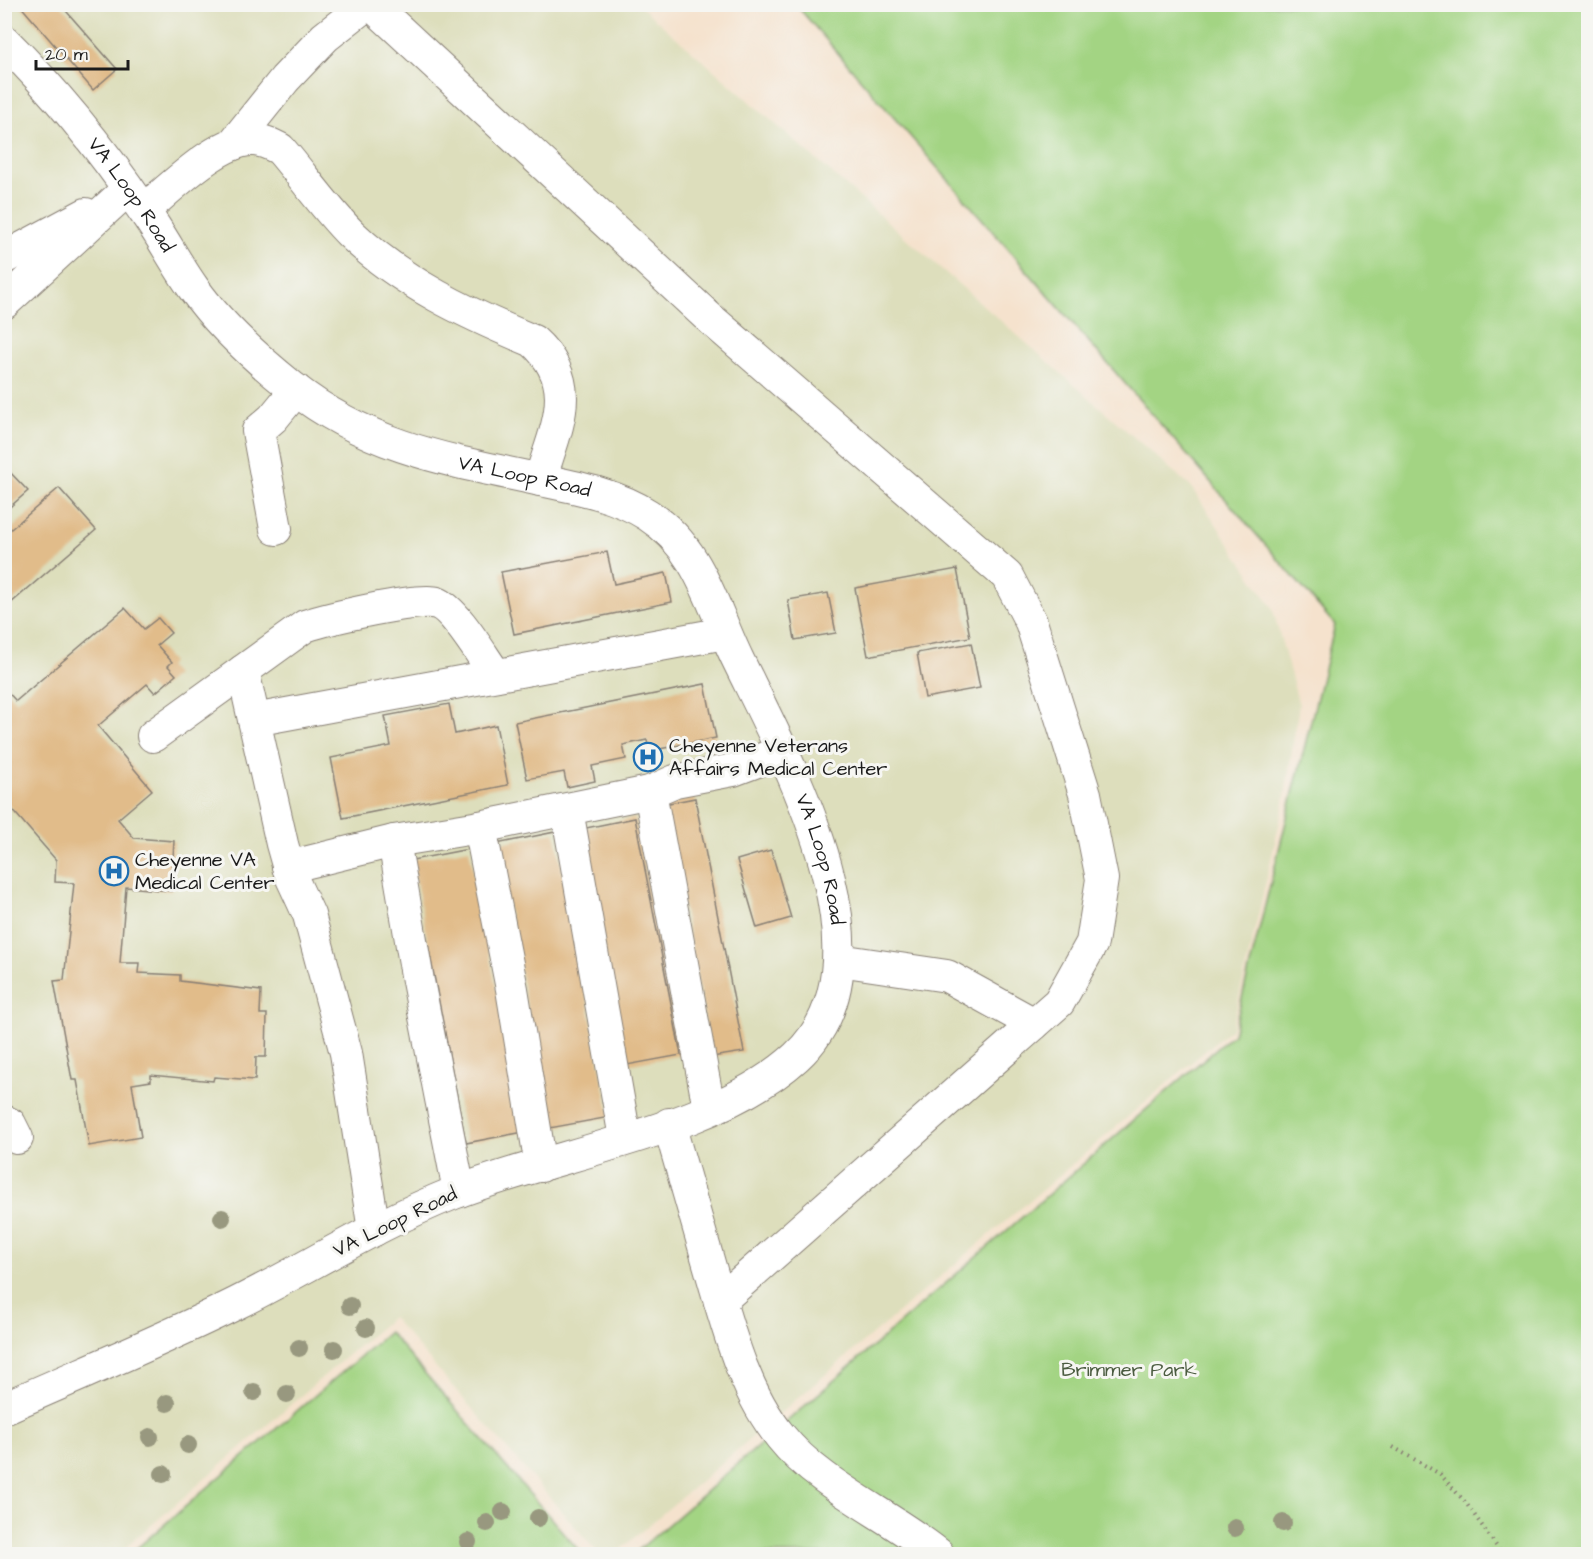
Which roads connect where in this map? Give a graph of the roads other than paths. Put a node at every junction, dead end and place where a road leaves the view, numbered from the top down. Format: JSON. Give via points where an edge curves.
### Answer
{"nodes":[{"id":1,"x":369,"y":4,"type":"edge"},
{"id":2,"x":4,"y":41,"type":"edge"},
{"id":3,"x":233,"y":144,"type":"junction"},
{"id":4,"x":136,"y":200,"type":"junction"},
{"id":5,"x":4,"y":258,"type":"edge"},
{"id":6,"x":4,"y":303,"type":"edge"},
{"id":7,"x":296,"y":390,"type":"junction"},
{"id":8,"x":540,"y":480,"type":"junction"},
{"id":9,"x":276,"y":529,"type":"dead end"},
{"id":10,"x":725,"y":633,"type":"junction"},
{"id":11,"x":243,"y":671,"type":"junction"},
{"id":12,"x":496,"y":675,"type":"junction"},
{"id":13,"x":254,"y":720,"type":"junction"},
{"id":14,"x":153,"y":736,"type":"dead end"},
{"id":15,"x":781,"y":752,"type":"junction"},
{"id":16,"x":650,"y":792,"type":"junction"},
{"id":17,"x":567,"y":810,"type":"junction"},
{"id":18,"x":480,"y":827,"type":"junction"},
{"id":19,"x":394,"y":841,"type":"junction"},
{"id":20,"x":288,"y":867,"type":"junction"},
{"id":21,"x":839,"y":960,"type":"junction"},
{"id":22,"x":1034,"y":1024,"type":"junction"},
{"id":23,"x":709,"y":1108,"type":"junction"},
{"id":24,"x":669,"y":1124,"type":"junction"},
{"id":25,"x":625,"y":1138,"type":"junction"},
{"id":26,"x":541,"y":1166,"type":"junction"},
{"id":27,"x":459,"y":1191,"type":"junction"},
{"id":28,"x":374,"y":1230,"type":"junction"},
{"id":29,"x":720,"y":1300,"type":"junction"},
{"id":30,"x":4,"y":1408,"type":"edge"},
{"id":31,"x":938,"y":1554,"type":"edge"}],
"edges":[{"from":1,"to":3,"type":"lane","via":[[325,37]]},
{"from":1,"to":22,"type":"lane","via":[[698,307],[1007,576],[1031,622],[1085,794],[1102,879],[1092,943],[1059,1002]]},
{"from":2,"to":4,"type":"lane","name":"VA Loop Road","via":[[63,104]]},
{"from":3,"to":4,"type":"lane"},
{"from":3,"to":8,"type":"lane","via":[[253,140],[280,149],[352,234],[385,261],[426,290],[533,341],[548,354],[558,372],[561,408]]},
{"from":4,"to":5,"type":"lane"},
{"from":4,"to":6,"type":"lane"},
{"from":4,"to":7,"type":"lane","name":"VA Loop Road","via":[[195,291],[266,365]]},
{"from":7,"to":8,"type":"lane","name":"VA Loop Road","via":[[347,424],[405,449]]},
{"from":7,"to":9,"type":"lane","via":[[258,431]]},
{"from":8,"to":10,"type":"lane","name":"VA Loop Road","via":[[625,503],[667,529],[693,558]]},
{"from":10,"to":12,"type":"lane"},
{"from":10,"to":15,"type":"lane","name":"VA Loop Road"},
{"from":11,"to":12,"type":"lane","via":[[304,626],[417,603],[438,603],[452,615]]},
{"from":11,"to":13,"type":"lane"},
{"from":11,"to":14,"type":"lane"},
{"from":12,"to":13,"type":"lane"},
{"from":13,"to":20,"type":"lane"},
{"from":15,"to":16,"type":"lane","via":[[733,770],[675,782]]},
{"from":15,"to":21,"type":"lane","name":"VA Loop Road","via":[[828,877]]},
{"from":16,"to":17,"type":"lane"},
{"from":16,"to":23,"type":"lane"},
{"from":17,"to":18,"type":"lane"},
{"from":17,"to":25,"type":"lane"},
{"from":18,"to":19,"type":"lane"},
{"from":18,"to":26,"type":"lane"},
{"from":19,"to":20,"type":"lane"},
{"from":19,"to":27,"type":"lane"},
{"from":20,"to":28,"type":"lane","via":[[309,915],[346,1053]]},
{"from":21,"to":22,"type":"lane","via":[[947,976]]},
{"from":21,"to":23,"type":"lane","name":"VA Loop Road","via":[[835,993],[812,1041],[767,1079]]},
{"from":22,"to":29,"type":"lane"},
{"from":23,"to":24,"type":"lane","name":"VA Loop Road"},
{"from":24,"to":25,"type":"lane","name":"VA Loop Road"},
{"from":24,"to":29,"type":"lane"},
{"from":25,"to":26,"type":"lane","name":"VA Loop Road"},
{"from":26,"to":27,"type":"lane","name":"VA Loop Road"},
{"from":27,"to":28,"type":"lane","name":"VA Loop Road"},
{"from":28,"to":30,"type":"lane","name":"VA Loop Road","via":[[235,1304]]},
{"from":29,"to":31,"type":"lane","via":[[748,1380],[781,1438],[837,1486]]}]}
